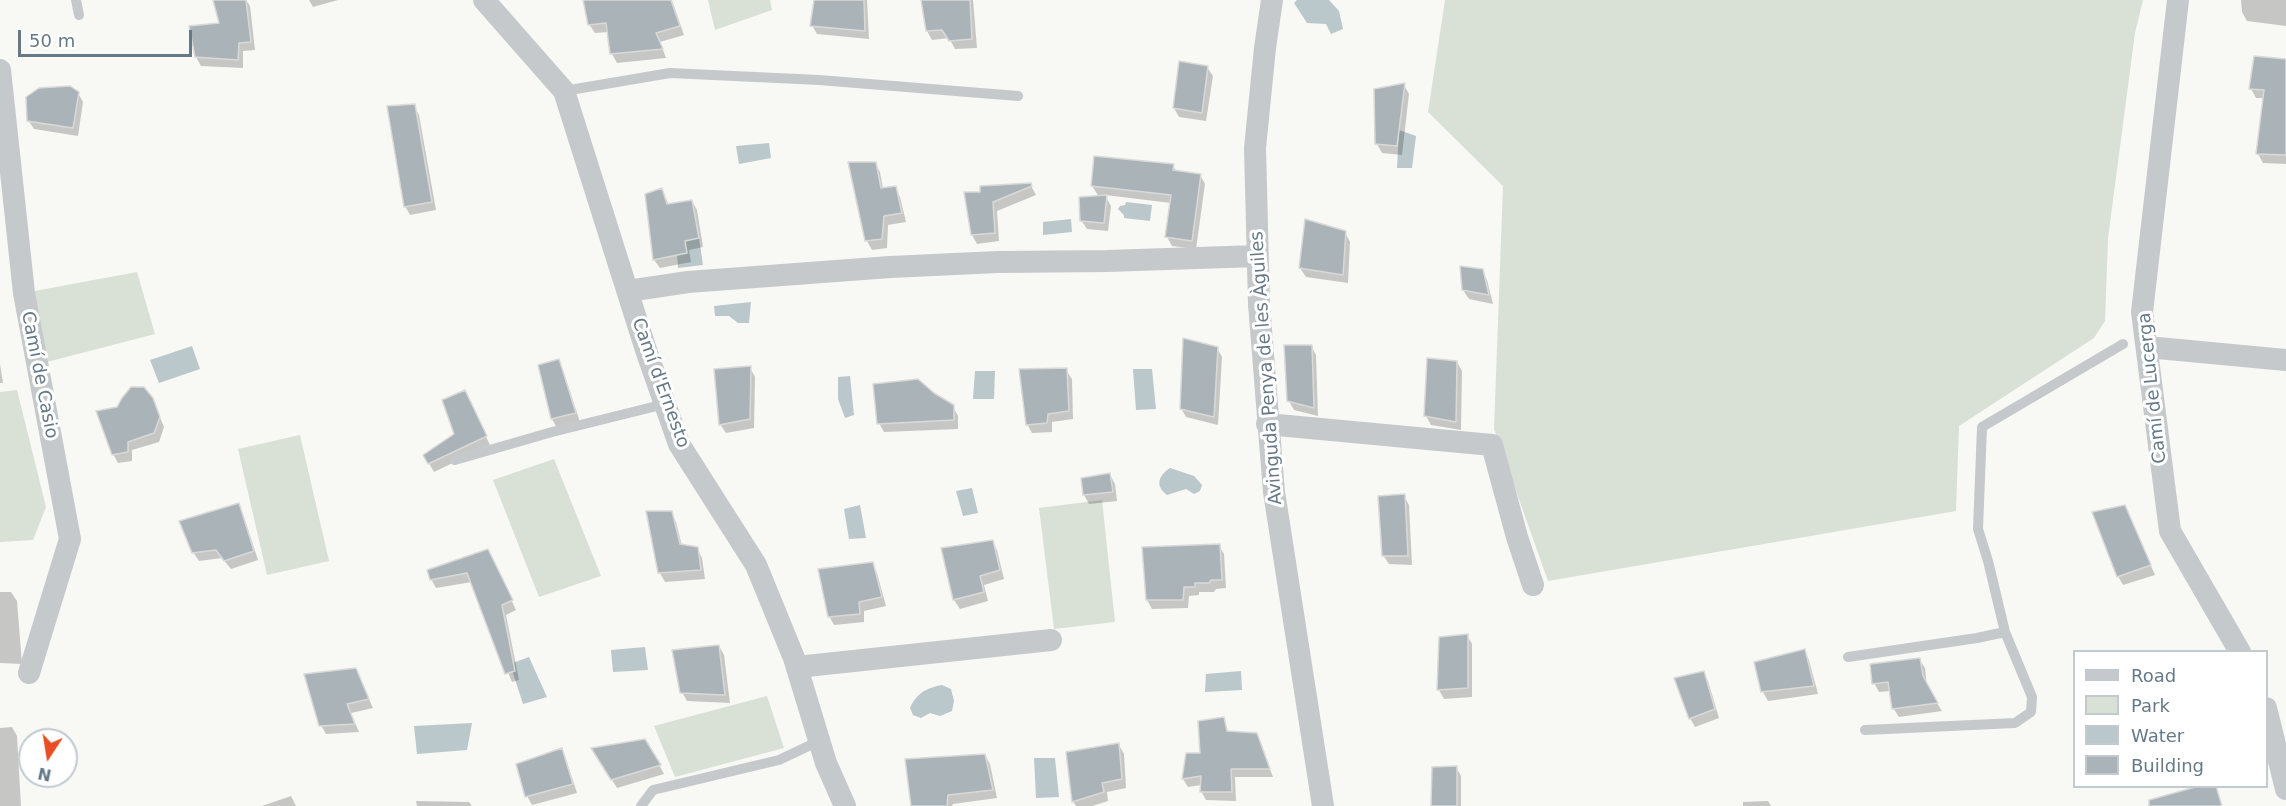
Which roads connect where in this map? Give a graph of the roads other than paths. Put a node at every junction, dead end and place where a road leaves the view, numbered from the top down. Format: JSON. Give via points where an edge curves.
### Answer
{"nodes":[{"id":1,"x":76,"y":0,"type":"edge"},
{"id":2,"x":484,"y":0,"type":"edge"},
{"id":3,"x":1272,"y":0,"type":"edge"},
{"id":4,"x":2178,"y":0,"type":"edge"},
{"id":5,"x":79,"y":15,"type":"dead end"},
{"id":6,"x":0,"y":70,"type":"edge"},
{"id":7,"x":564,"y":91,"type":"junction"},
{"id":8,"x":1018,"y":96,"type":"dead end"},
{"id":9,"x":1257,"y":256,"type":"junction"},
{"id":10,"x":628,"y":291,"type":"junction"},
{"id":11,"x":2122,"y":344,"type":"dead end"},
{"id":12,"x":2147,"y":348,"type":"junction"},
{"id":13,"x":2286,"y":360,"type":"edge"},
{"id":14,"x":665,"y":404,"type":"junction"},
{"id":15,"x":1267,"y":424,"type":"junction"},
{"id":16,"x":455,"y":460,"type":"dead end"},
{"id":17,"x":1533,"y":585,"type":"dead end"},
{"id":18,"x":2005,"y":632,"type":"junction"},
{"id":19,"x":1051,"y":640,"type":"dead end"},
{"id":20,"x":2239,"y":650,"type":"edge"},
{"id":21,"x":1848,"y":657,"type":"dead end"},
{"id":22,"x":797,"y":667,"type":"junction"},
{"id":23,"x":29,"y":673,"type":"dead end"},
{"id":24,"x":2268,"y":716,"type":"edge"},
{"id":25,"x":1865,"y":730,"type":"dead end"},
{"id":26,"x":819,"y":741,"type":"junction"},
{"id":27,"x":2286,"y":789,"type":"edge"},
{"id":28,"x":641,"y":806,"type":"edge"},
{"id":29,"x":845,"y":806,"type":"edge"},
{"id":30,"x":1323,"y":806,"type":"edge"}],
"edges":[{"from":1,"to":5,"type":"lane"},
{"from":2,"to":7,"type":"street","name":"Camí d'Ernesto"},
{"from":3,"to":9,"type":"street","name":"Avinguda Penya de les Àguiles","via":[[1255,148]]},
{"from":4,"to":12,"type":"street","name":"Camí de Lucerga","via":[[2142,312]]},
{"from":6,"to":23,"type":"street","name":"Camí de Casio","via":[[24,293],[70,539]]},
{"from":7,"to":8,"type":"lane","via":[[670,73]]},
{"from":7,"to":10,"type":"street","name":"Camí d'Ernesto"},
{"from":9,"to":10,"type":"street","via":[[890,267],[688,282]]},
{"from":9,"to":15,"type":"street","name":"Avinguda Penya de les Àguiles"},
{"from":10,"to":14,"type":"street","name":"Camí d'Ernesto"},
{"from":11,"to":18,"type":"lane","via":[[1982,427],[1978,529]]},
{"from":12,"to":13,"type":"street"},
{"from":12,"to":20,"type":"street","name":"Camí de Lucerga","via":[[2169,531]]},
{"from":14,"to":16,"type":"lane"},
{"from":14,"to":22,"type":"street","name":"Camí d'Ernesto","via":[[679,444],[756,565]]},
{"from":15,"to":17,"type":"street","via":[[1492,445]]},
{"from":15,"to":30,"type":"street","name":"Avinguda Penya de les Àguiles"},
{"from":18,"to":21,"type":"lane"},
{"from":18,"to":25,"type":"lane","via":[[2032,697],[2031,712],[2015,723]]},
{"from":19,"to":22,"type":"street"},
{"from":22,"to":26,"type":"street","name":"Camí d'Ernesto"},
{"from":24,"to":27,"type":"street"},
{"from":26,"to":28,"type":"lane","via":[[779,760],[653,790]]},
{"from":26,"to":29,"type":"street","name":"Camí d'Ernesto"}]}
